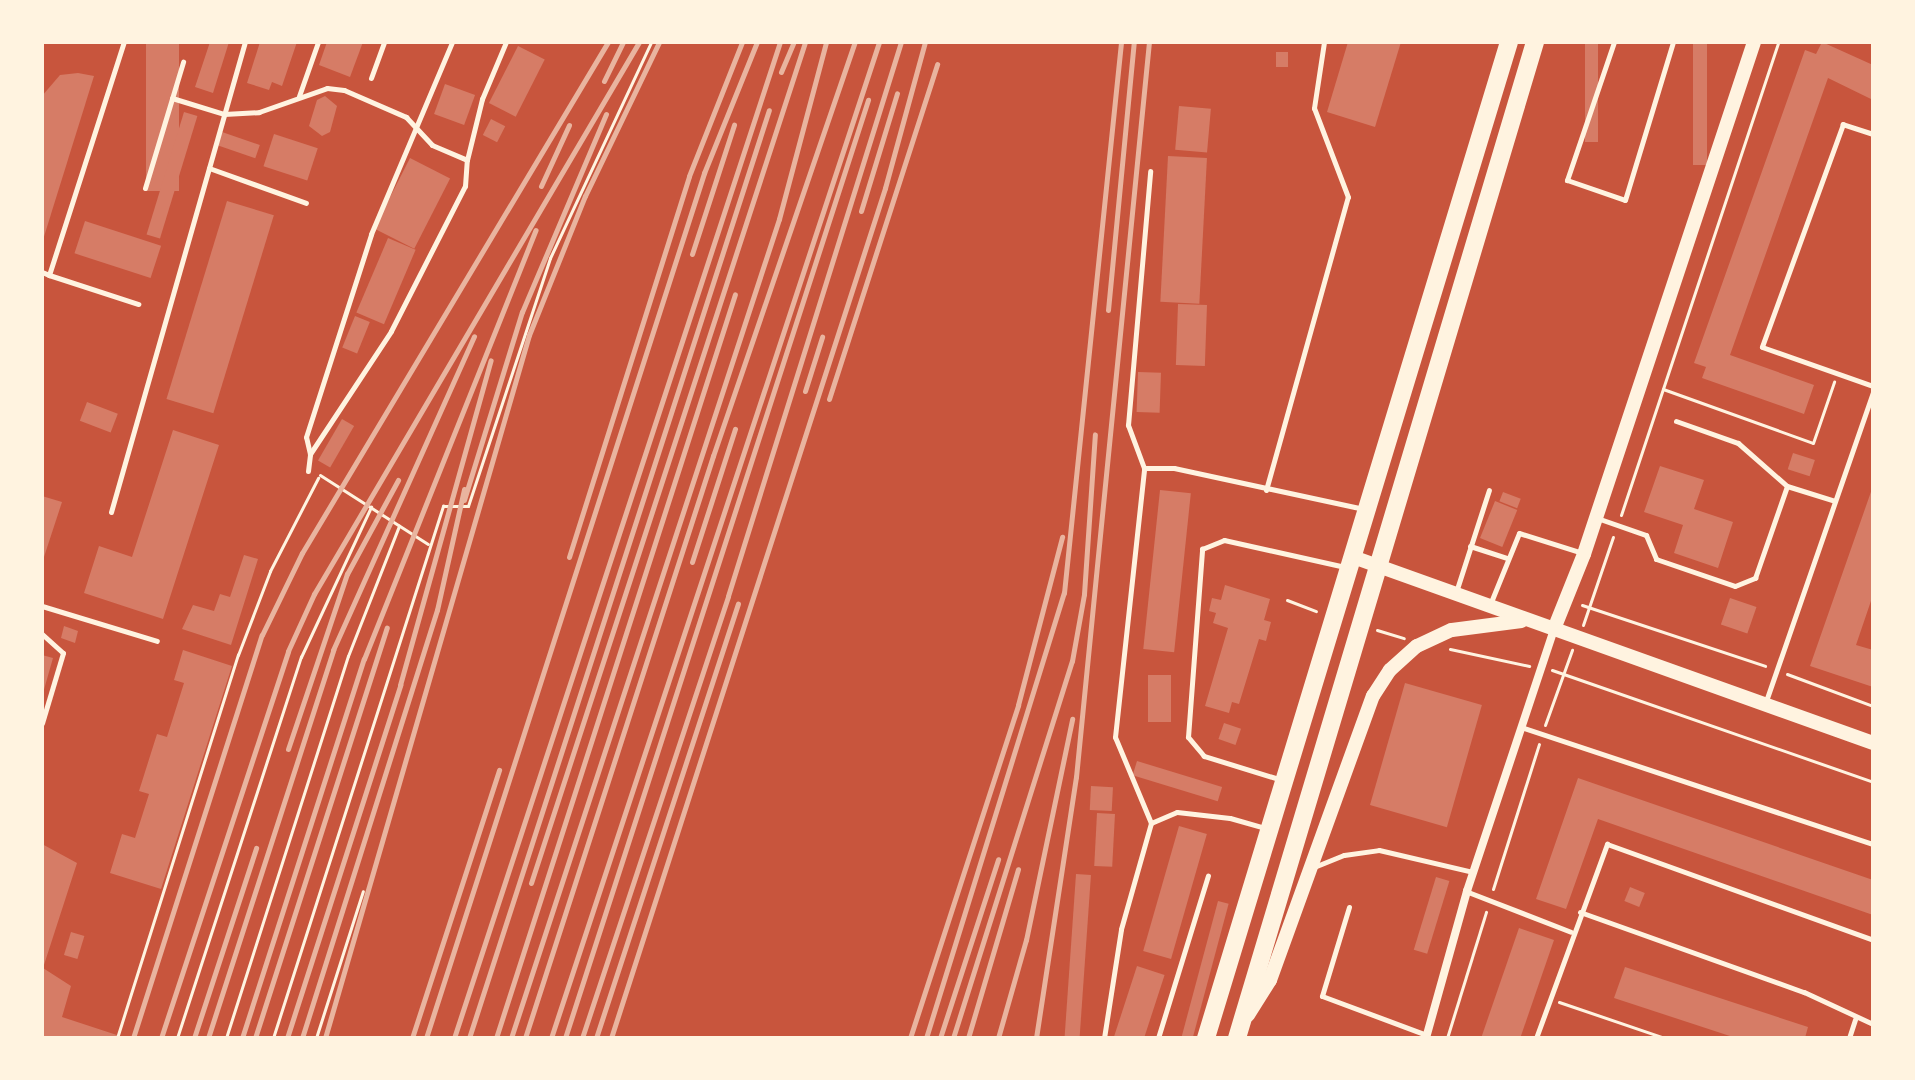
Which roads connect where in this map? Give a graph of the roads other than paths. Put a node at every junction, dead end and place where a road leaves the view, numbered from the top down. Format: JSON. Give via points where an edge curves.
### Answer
{"nodes":[{"id":1,"x":124,"y":42,"type":"edge"},
{"id":2,"x":245,"y":42,"type":"edge"},
{"id":3,"x":318,"y":42,"type":"edge"},
{"id":4,"x":384,"y":42,"type":"edge"},
{"id":5,"x":452,"y":42,"type":"edge"},
{"id":6,"x":506,"y":42,"type":"edge"},
{"id":7,"x":1324,"y":42,"type":"edge"},
{"id":8,"x":1509,"y":42,"type":"edge"},
{"id":9,"x":1535,"y":42,"type":"edge"},
{"id":10,"x":1614,"y":42,"type":"edge"},
{"id":11,"x":1673,"y":42,"type":"edge"},
{"id":12,"x":1754,"y":42,"type":"edge"},
{"id":13,"x":183,"y":62,"type":"dead end"},
{"id":14,"x":371,"y":78,"type":"dead end"},
{"id":15,"x":298,"y":97,"type":"junction"},
{"id":16,"x":172,"y":98,"type":"junction"},
{"id":17,"x":224,"y":114,"type":"junction"},
{"id":18,"x":416,"y":130,"type":"junction"},
{"id":19,"x":1873,"y":134,"type":"edge"},
{"id":20,"x":467,"y":160,"type":"junction"},
{"id":21,"x":209,"y":168,"type":"junction"},
{"id":22,"x":1150,"y":171,"type":"dead end"},
{"id":23,"x":145,"y":188,"type":"dead end"},
{"id":24,"x":306,"y":203,"type":"dead end"},
{"id":25,"x":45,"y":274,"type":"edge"},
{"id":26,"x":138,"y":304,"type":"dead end"},
{"id":27,"x":1873,"y":386,"type":"edge"},
{"id":28,"x":1873,"y":392,"type":"edge"},
{"id":29,"x":1676,"y":421,"type":"dead end"},
{"id":30,"x":310,"y":454,"type":"junction"},
{"id":31,"x":1144,"y":468,"type":"junction"},
{"id":32,"x":308,"y":471,"type":"dead end"},
{"id":33,"x":1787,"y":486,"type":"junction"},
{"id":34,"x":1266,"y":490,"type":"junction"},
{"id":35,"x":1489,"y":490,"type":"dead end"},
{"id":36,"x":1835,"y":501,"type":"junction"},
{"id":37,"x":1367,"y":510,"type":"junction"},
{"id":38,"x":111,"y":512,"type":"dead end"},
{"id":39,"x":1596,"y":517,"type":"junction"},
{"id":40,"x":1470,"y":546,"type":"junction"},
{"id":41,"x":1584,"y":554,"type":"junction"},
{"id":42,"x":1508,"y":558,"type":"junction"},
{"id":43,"x":1351,"y":562,"type":"junction"},
{"id":44,"x":1378,"y":566,"type":"junction"},
{"id":45,"x":1456,"y":594,"type":"junction"},
{"id":46,"x":42,"y":606,"type":"edge"},
{"id":47,"x":1490,"y":607,"type":"junction"},
{"id":48,"x":1533,"y":621,"type":"junction"},
{"id":49,"x":1554,"y":629,"type":"junction"},
{"id":50,"x":42,"y":634,"type":"edge"},
{"id":51,"x":157,"y":641,"type":"dead end"},
{"id":52,"x":1765,"y":704,"type":"junction"},
{"id":53,"x":42,"y":723,"type":"edge"},
{"id":54,"x":1520,"y":727,"type":"junction"},
{"id":55,"x":1873,"y":743,"type":"edge"},
{"id":56,"x":1285,"y":781,"type":"junction"},
{"id":57,"x":1151,"y":823,"type":"junction"},
{"id":58,"x":1270,"y":830,"type":"junction"},
{"id":59,"x":1873,"y":844,"type":"edge"},
{"id":60,"x":1313,"y":868,"type":"junction"},
{"id":61,"x":1473,"y":872,"type":"junction"},
{"id":62,"x":1208,"y":875,"type":"dead end"},
{"id":63,"x":1467,"y":891,"type":"junction"},
{"id":64,"x":1349,"y":907,"type":"dead end"},
{"id":65,"x":1580,"y":912,"type":"junction"},
{"id":66,"x":1571,"y":932,"type":"junction"},
{"id":67,"x":1873,"y":940,"type":"edge"},
{"id":68,"x":1855,"y":1019,"type":"junction"},
{"id":69,"x":1873,"y":1024,"type":"edge"},
{"id":70,"x":1239,"y":1032,"type":"edge"},
{"id":71,"x":1426,"y":1036,"type":"edge"},
{"id":72,"x":1104,"y":1038,"type":"edge"},
{"id":73,"x":1158,"y":1038,"type":"edge"},
{"id":74,"x":1206,"y":1038,"type":"edge"},
{"id":75,"x":1536,"y":1038,"type":"edge"},
{"id":76,"x":1849,"y":1038,"type":"edge"}],
"edges":[{"from":1,"to":25,"type":"lane"},
{"from":2,"to":17,"type":"lane"},
{"from":3,"to":15,"type":"lane"},
{"from":4,"to":14,"type":"lane"},
{"from":5,"to":18,"type":"lane"},
{"from":6,"to":20,"type":"lane","via":[[482,99]]},
{"from":7,"to":34,"type":"lane","via":[[1314,108],[1348,197]]},
{"from":8,"to":37,"type":"main road"},
{"from":9,"to":44,"type":"main road"},
{"from":10,"to":11,"type":"lane","via":[[1567,180],[1625,200]]},
{"from":12,"to":39,"type":"street"},
{"from":13,"to":16,"type":"lane"},
{"from":15,"to":17,"type":"lane","via":[[259,112]]},
{"from":15,"to":18,"type":"lane","via":[[327,88],[344,90],[406,117]]},
{"from":16,"to":17,"type":"lane"},
{"from":16,"to":23,"type":"lane"},
{"from":17,"to":21,"type":"lane"},
{"from":18,"to":20,"type":"lane","via":[[432,145]]},
{"from":18,"to":30,"type":"lane","via":[[371,234],[306,437]]},
{"from":19,"to":27,"type":"lane","via":[[1843,124],[1762,347]]},
{"from":20,"to":30,"type":"lane","via":[[465,186],[391,331]]},
{"from":21,"to":24,"type":"lane"},
{"from":21,"to":38,"type":"lane"},
{"from":22,"to":31,"type":"lane","via":[[1128,425]]},
{"from":25,"to":26,"type":"lane"},
{"from":28,"to":36,"type":"lane"},
{"from":29,"to":33,"type":"lane","via":[[1738,443]]},
{"from":30,"to":32,"type":"lane"},
{"from":31,"to":34,"type":"lane","via":[[1174,468]]},
{"from":31,"to":57,"type":"lane","via":[[1115,737]]},
{"from":33,"to":36,"type":"lane"},
{"from":33,"to":39,"type":"lane","via":[[1755,578],[1735,586],[1656,559],[1646,535]]},
{"from":34,"to":37,"type":"lane"},
{"from":35,"to":40,"type":"lane"},
{"from":36,"to":52,"type":"lane"},
{"from":37,"to":43,"type":"main road"},
{"from":39,"to":41,"type":"street"},
{"from":40,"to":42,"type":"lane"},
{"from":40,"to":45,"type":"lane"},
{"from":41,"to":42,"type":"lane","via":[[1519,533]]},
{"from":41,"to":49,"type":"street"},
{"from":42,"to":47,"type":"lane"},
{"from":43,"to":44,"type":"street"},
{"from":43,"to":56,"type":"main road"},
{"from":43,"to":56,"type":"lane","via":[[1224,540],[1202,549],[1188,737],[1204,756]]},
{"from":44,"to":45,"type":"street"},
{"from":44,"to":70,"type":"main road"},
{"from":45,"to":47,"type":"street"},
{"from":46,"to":51,"type":"lane"},
{"from":47,"to":48,"type":"street"},
{"from":48,"to":49,"type":"street"},
{"from":48,"to":60,"type":"street","via":[[1492,621],[1452,630],[1417,646],[1390,670],[1373,696]]},
{"from":49,"to":52,"type":"street"},
{"from":49,"to":54,"type":"street"},
{"from":50,"to":53,"type":"lane","via":[[63,653]]},
{"from":52,"to":55,"type":"street"},
{"from":54,"to":59,"type":"lane"},
{"from":54,"to":61,"type":"street"},
{"from":56,"to":58,"type":"main road"},
{"from":57,"to":58,"type":"lane","via":[[1177,812],[1230,818]]},
{"from":57,"to":72,"type":"lane","via":[[1121,929]]},
{"from":58,"to":74,"type":"main road"},
{"from":60,"to":61,"type":"lane","via":[[1344,855],[1379,850]]},
{"from":60,"to":70,"type":"street","via":[[1270,980]]},
{"from":61,"to":63,"type":"street"},
{"from":62,"to":73,"type":"lane"},
{"from":63,"to":66,"type":"lane"},
{"from":63,"to":71,"type":"street"},
{"from":64,"to":71,"type":"lane","via":[[1322,996]]},
{"from":65,"to":66,"type":"lane"},
{"from":65,"to":67,"type":"lane","via":[[1607,844]]},
{"from":65,"to":68,"type":"lane","via":[[1804,992]]},
{"from":66,"to":75,"type":"lane"},
{"from":68,"to":69,"type":"lane"},
{"from":68,"to":76,"type":"lane"}]}
